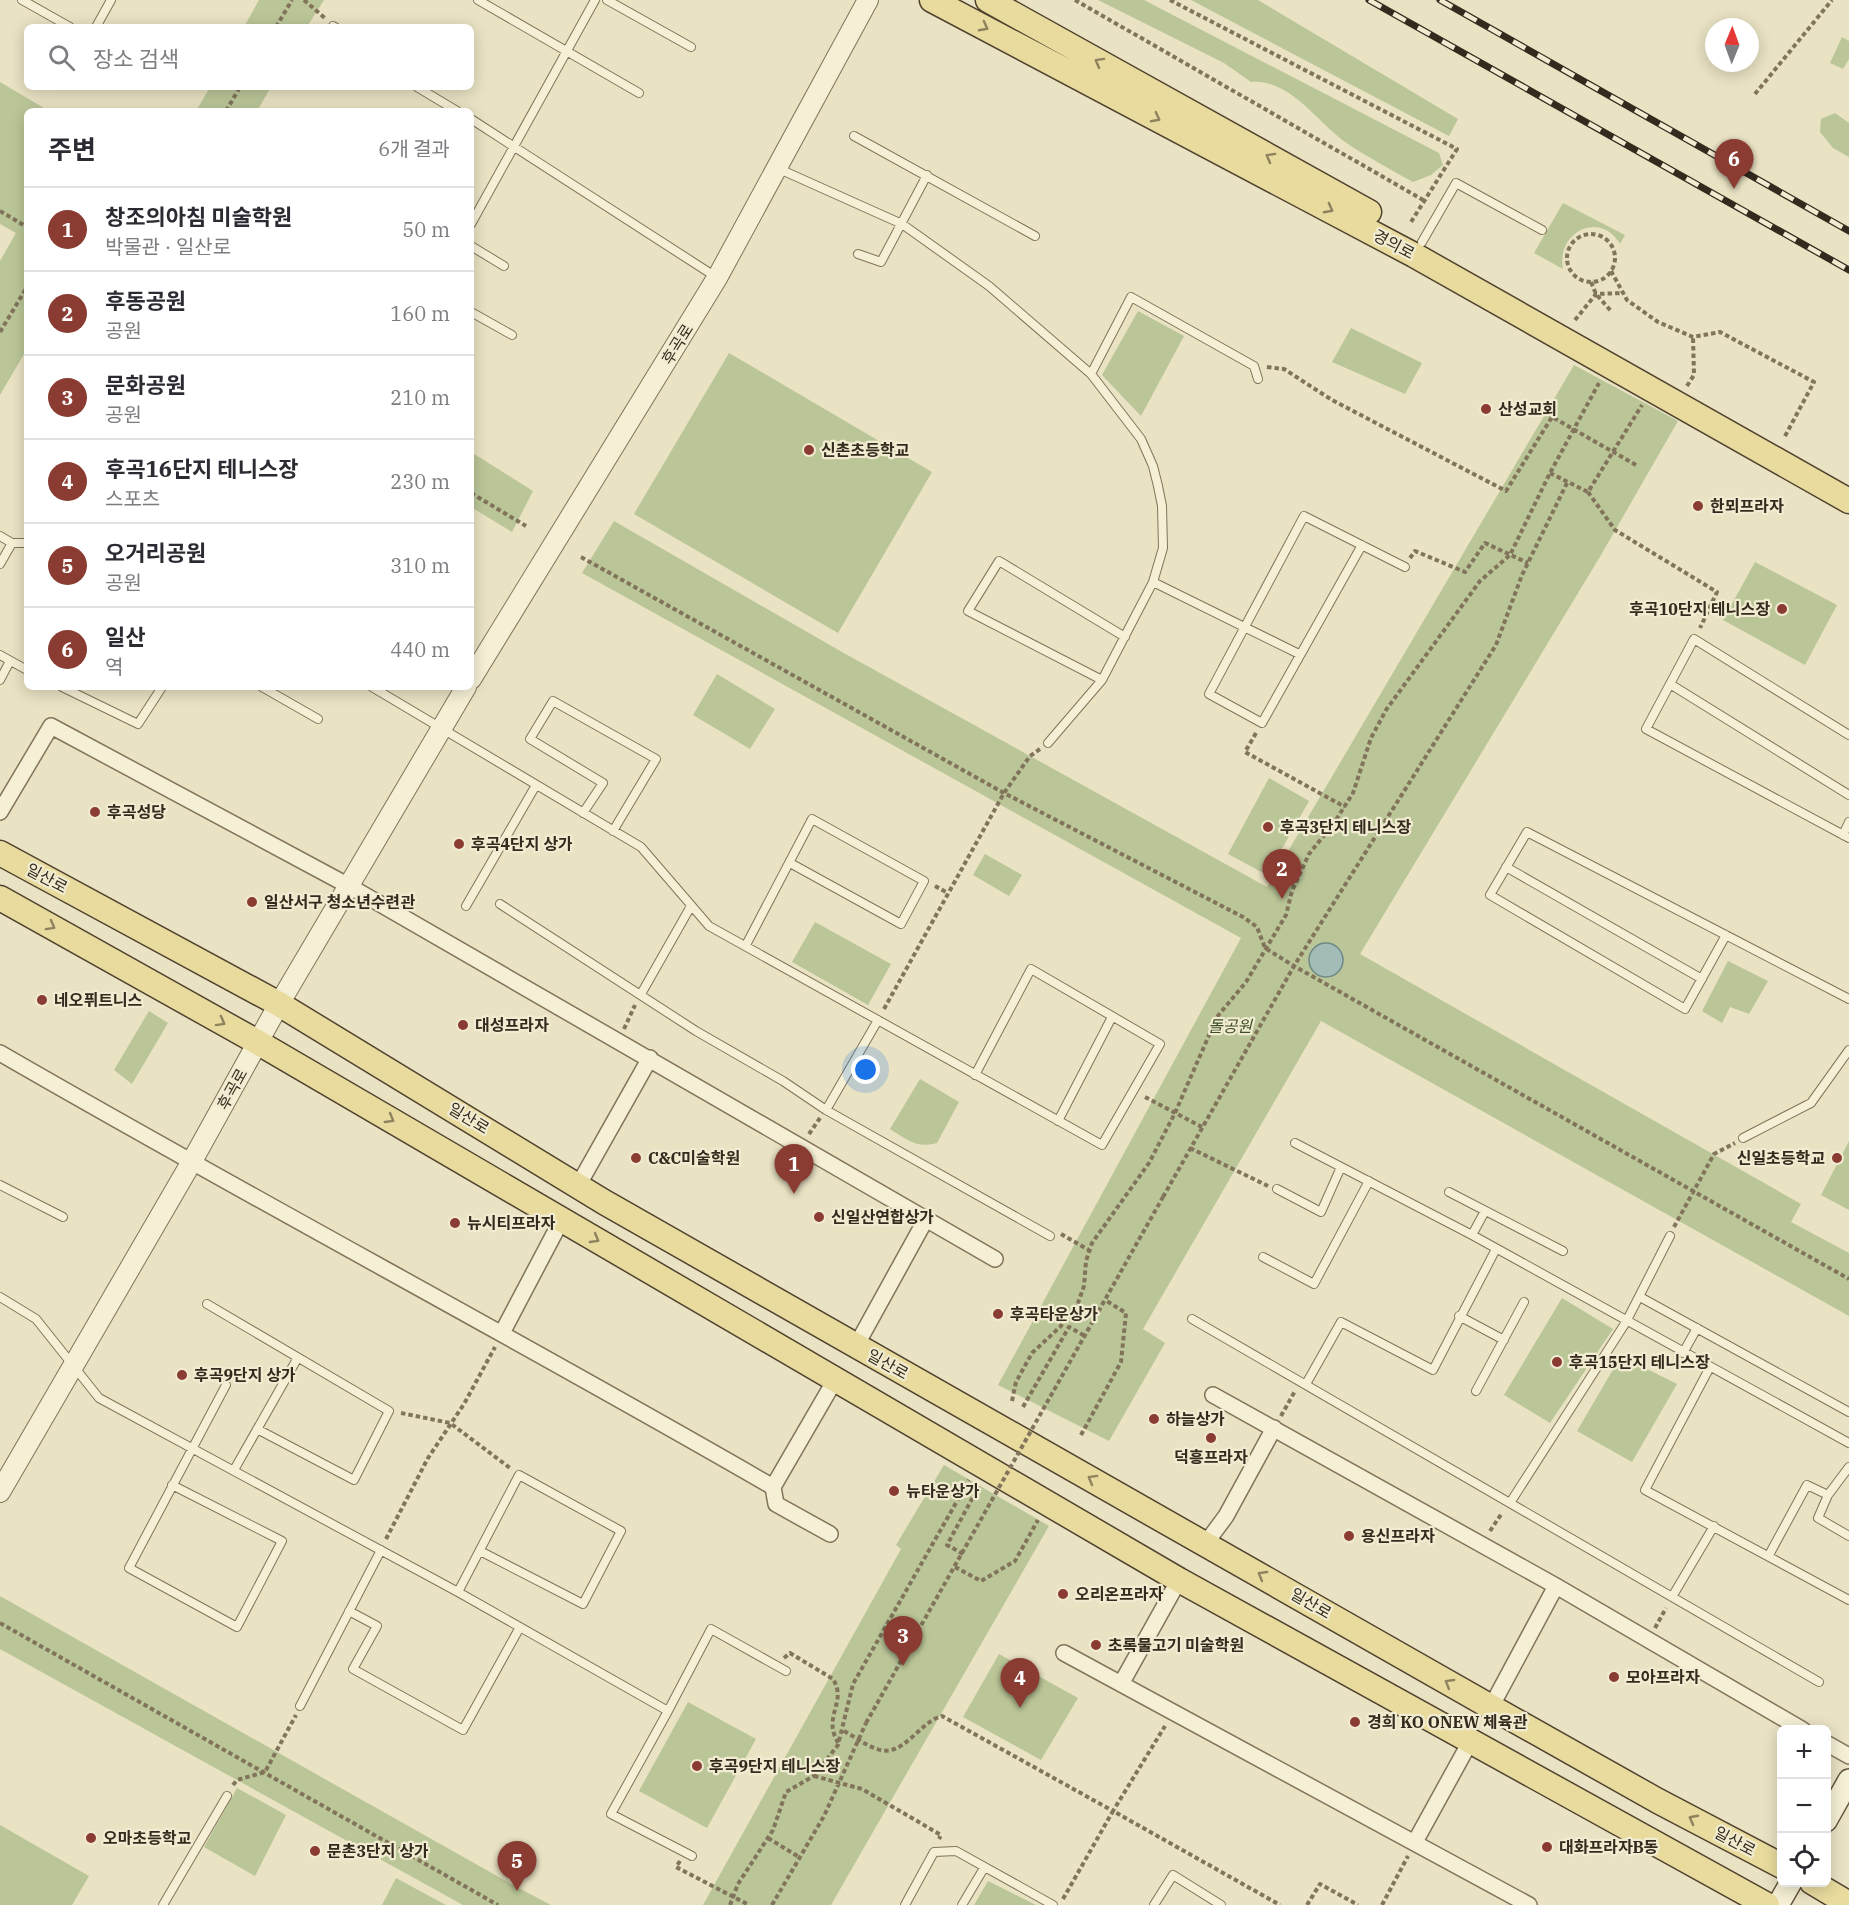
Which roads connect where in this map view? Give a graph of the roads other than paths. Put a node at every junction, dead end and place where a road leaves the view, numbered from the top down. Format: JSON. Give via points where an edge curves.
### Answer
{"nodes":[{"id":1,"x":21,"y":0,"type":"edge"},
{"id":2,"x":111,"y":0,"type":"edge"},
{"id":3,"x":478,"y":0,"type":"edge"},
{"id":4,"x":595,"y":0,"type":"edge"},
{"id":5,"x":608,"y":0,"type":"edge"},
{"id":6,"x":867,"y":0,"type":"edge"},
{"id":7,"x":932,"y":0,"type":"edge"},
{"id":8,"x":988,"y":0,"type":"edge"},
{"id":9,"x":65,"y":24,"type":"edge"},
{"id":10,"x":98,"y":24,"type":"edge"},
{"id":11,"x":691,"y":46,"type":"dead end"},
{"id":12,"x":567,"y":50,"type":"junction"},
{"id":13,"x":422,"y":90,"type":"edge"},
{"id":14,"x":639,"y":93,"type":"dead end"},
{"id":15,"x":452,"y":108,"type":"edge"},
{"id":16,"x":474,"y":121,"type":"edge"},
{"id":17,"x":854,"y":136,"type":"dead end"},
{"id":18,"x":515,"y":146,"type":"junction"},
{"id":19,"x":776,"y":168,"type":"junction"},
{"id":20,"x":927,"y":175,"type":"junction"},
{"id":21,"x":474,"y":219,"type":"edge"},
{"id":22,"x":902,"y":224,"type":"junction"},
{"id":23,"x":1542,"y":230,"type":"dead end"},
{"id":24,"x":1416,"y":232,"type":"junction"},
{"id":25,"x":1035,"y":236,"type":"dead end"},
{"id":26,"x":474,"y":248,"type":"edge"},
{"id":27,"x":858,"y":254,"type":"dead end"},
{"id":28,"x":504,"y":266,"type":"dead end"},
{"id":29,"x":717,"y":278,"type":"junction"},
{"id":30,"x":474,"y":314,"type":"edge"},
{"id":31,"x":512,"y":335,"type":"dead end"},
{"id":32,"x":1091,"y":374,"type":"junction"},
{"id":33,"x":1258,"y":379,"type":"dead end"},
{"id":34,"x":1849,"y":489,"type":"edge"},
{"id":35,"x":1849,"y":501,"type":"edge"},
{"id":36,"x":0,"y":536,"type":"edge"},
{"id":37,"x":12,"y":543,"type":"junction"},
{"id":38,"x":24,"y":543,"type":"edge"},
{"id":39,"x":1362,"y":545,"type":"junction"},
{"id":40,"x":0,"y":564,"type":"edge"},
{"id":41,"x":1405,"y":567,"type":"road end"},
{"id":42,"x":1153,"y":582,"type":"junction"},
{"id":43,"x":1245,"y":628,"type":"junction"},
{"id":44,"x":1125,"y":637,"type":"junction"},
{"id":45,"x":1299,"y":654,"type":"junction"},
{"id":46,"x":0,"y":655,"type":"edge"},
{"id":47,"x":10,"y":662,"type":"junction"},
{"id":48,"x":24,"y":669,"type":"edge"},
{"id":49,"x":474,"y":674,"type":"edge"},
{"id":50,"x":0,"y":680,"type":"edge"},
{"id":51,"x":1102,"y":680,"type":"junction"},
{"id":52,"x":1670,"y":684,"type":"junction"},
{"id":53,"x":68,"y":690,"type":"edge"},
{"id":54,"x":160,"y":690,"type":"edge"},
{"id":55,"x":267,"y":690,"type":"edge"},
{"id":56,"x":377,"y":690,"type":"edge"},
{"id":57,"x":464,"y":690,"type":"edge"},
{"id":58,"x":318,"y":719,"type":"dead end"},
{"id":59,"x":441,"y":729,"type":"junction"},
{"id":60,"x":1849,"y":735,"type":"edge"},
{"id":61,"x":1048,"y":743,"type":"road end"},
{"id":62,"x":536,"y":785,"type":"junction"},
{"id":63,"x":1849,"y":795,"type":"edge"},
{"id":64,"x":0,"y":812,"type":"edge"},
{"id":65,"x":583,"y":813,"type":"junction"},
{"id":66,"x":1849,"y":822,"type":"edge"},
{"id":67,"x":613,"y":831,"type":"junction"},
{"id":68,"x":1846,"y":836,"type":"edge"},
{"id":69,"x":0,"y":853,"type":"edge"},
{"id":70,"x":790,"y":863,"type":"junction"},
{"id":71,"x":1506,"y":867,"type":"junction"},
{"id":72,"x":349,"y":886,"type":"junction"},
{"id":73,"x":0,"y":898,"type":"edge"},
{"id":74,"x":500,"y":903,"type":"dead end"},
{"id":75,"x":466,"y":906,"type":"dead end"},
{"id":76,"x":692,"y":906,"type":"junction"},
{"id":77,"x":1726,"y":935,"type":"junction"},
{"id":78,"x":746,"y":945,"type":"junction"},
{"id":79,"x":1702,"y":979,"type":"junction"},
{"id":80,"x":641,"y":994,"type":"junction"},
{"id":81,"x":1849,"y":999,"type":"edge"},
{"id":82,"x":279,"y":1004,"type":"junction"},
{"id":83,"x":1112,"y":1017,"type":"junction"},
{"id":84,"x":878,"y":1020,"type":"junction"},
{"id":85,"x":259,"y":1043,"type":"junction"},
{"id":86,"x":1849,"y":1050,"type":"edge"},
{"id":87,"x":0,"y":1053,"type":"edge"},
{"id":88,"x":650,"y":1058,"type":"junction"},
{"id":89,"x":975,"y":1075,"type":"junction"},
{"id":90,"x":826,"y":1110,"type":"junction"},
{"id":91,"x":1058,"y":1121,"type":"junction"},
{"id":92,"x":1743,"y":1138,"type":"road end"},
{"id":93,"x":1295,"y":1143,"type":"dead end"},
{"id":94,"x":191,"y":1163,"type":"junction"},
{"id":95,"x":1341,"y":1167,"type":"junction"},
{"id":96,"x":1369,"y":1182,"type":"junction"},
{"id":97,"x":579,"y":1184,"type":"junction"},
{"id":98,"x":0,"y":1185,"type":"edge"},
{"id":99,"x":1277,"y":1189,"type":"road end"},
{"id":100,"x":1449,"y":1192,"type":"dead end"},
{"id":101,"x":1485,"y":1211,"type":"junction"},
{"id":102,"x":63,"y":1217,"type":"dead end"},
{"id":103,"x":562,"y":1219,"type":"junction"},
{"id":104,"x":926,"y":1220,"type":"junction"},
{"id":105,"x":1472,"y":1235,"type":"junction"},
{"id":106,"x":1050,"y":1236,"type":"road end"},
{"id":107,"x":1670,"y":1236,"type":"road end"},
{"id":108,"x":1496,"y":1249,"type":"junction"},
{"id":109,"x":1563,"y":1251,"type":"dead end"},
{"id":110,"x":1263,"y":1257,"type":"dead end"},
{"id":111,"x":995,"y":1259,"type":"dead end"},
{"id":112,"x":0,"y":1296,"type":"edge"},
{"id":113,"x":1640,"y":1296,"type":"junction"},
{"id":114,"x":1524,"y":1302,"type":"dead end"},
{"id":115,"x":207,"y":1304,"type":"dead end"},
{"id":116,"x":1459,"y":1316,"type":"junction"},
{"id":117,"x":1192,"y":1319,"type":"dead end"},
{"id":118,"x":1626,"y":1322,"type":"junction"},
{"id":119,"x":1697,"y":1328,"type":"junction"},
{"id":120,"x":502,"y":1333,"type":"junction"},
{"id":121,"x":1504,"y":1340,"type":"junction"},
{"id":122,"x":856,"y":1346,"type":"junction"},
{"id":123,"x":1683,"y":1353,"type":"junction"},
{"id":124,"x":297,"y":1359,"type":"junction"},
{"id":125,"x":73,"y":1364,"type":"junction"},
{"id":126,"x":1710,"y":1367,"type":"junction"},
{"id":127,"x":836,"y":1380,"type":"junction"},
{"id":128,"x":1306,"y":1384,"type":"junction"},
{"id":129,"x":226,"y":1385,"type":"dead end"},
{"id":130,"x":1476,"y":1391,"type":"dead end"},
{"id":131,"x":1213,"y":1395,"type":"dead end"},
{"id":132,"x":1849,"y":1412,"type":"edge"},
{"id":133,"x":1274,"y":1428,"type":"junction"},
{"id":134,"x":257,"y":1429,"type":"junction"},
{"id":135,"x":1849,"y":1443,"type":"edge"},
{"id":136,"x":191,"y":1446,"type":"junction"},
{"id":137,"x":1849,"y":1467,"type":"edge"},
{"id":138,"x":234,"y":1470,"type":"junction"},
{"id":139,"x":172,"y":1485,"type":"junction"},
{"id":140,"x":773,"y":1487,"type":"junction"},
{"id":141,"x":0,"y":1492,"type":"edge"},
{"id":142,"x":1828,"y":1495,"type":"junction"},
{"id":143,"x":1510,"y":1503,"type":"junction"},
{"id":144,"x":1714,"y":1526,"type":"junction"},
{"id":145,"x":830,"y":1534,"type":"dead end"},
{"id":146,"x":1849,"y":1536,"type":"edge"},
{"id":147,"x":1206,"y":1543,"type":"junction"},
{"id":148,"x":381,"y":1550,"type":"junction"},
{"id":149,"x":480,"y":1551,"type":"junction"},
{"id":150,"x":1769,"y":1555,"type":"junction"},
{"id":151,"x":1179,"y":1580,"type":"junction"},
{"id":152,"x":1556,"y":1586,"type":"junction"},
{"id":153,"x":458,"y":1592,"type":"junction"},
{"id":154,"x":1672,"y":1597,"type":"junction"},
{"id":155,"x":1849,"y":1600,"type":"edge"},
{"id":156,"x":349,"y":1611,"type":"junction"},
{"id":157,"x":520,"y":1627,"type":"junction"},
{"id":158,"x":1064,"y":1653,"type":"dead end"},
{"id":159,"x":782,"y":1669,"type":"road end"},
{"id":160,"x":1819,"y":1682,"type":"dead end"},
{"id":161,"x":1121,"y":1684,"type":"junction"},
{"id":162,"x":300,"y":1706,"type":"road end"},
{"id":163,"x":1491,"y":1707,"type":"junction"},
{"id":164,"x":668,"y":1711,"type":"junction"},
{"id":165,"x":1794,"y":1725,"type":"edge"},
{"id":166,"x":1470,"y":1742,"type":"junction"},
{"id":167,"x":1831,"y":1745,"type":"edge"},
{"id":168,"x":1849,"y":1756,"type":"edge"},
{"id":169,"x":1849,"y":1780,"type":"edge"},
{"id":170,"x":227,"y":1796,"type":"road end"},
{"id":171,"x":1831,"y":1814,"type":"edge"},
{"id":172,"x":1415,"y":1842,"type":"junction"},
{"id":173,"x":689,"y":1854,"type":"road end"},
{"id":174,"x":1777,"y":1863,"type":"edge"},
{"id":175,"x":984,"y":1868,"type":"junction"},
{"id":176,"x":1788,"y":1887,"type":"edge"},
{"id":177,"x":1820,"y":1887,"type":"edge"},
{"id":178,"x":1218,"y":1904,"type":"edge"},
{"id":179,"x":1849,"y":1904,"type":"edge"},
{"id":180,"x":163,"y":1905,"type":"edge"},
{"id":181,"x":905,"y":1905,"type":"edge"},
{"id":182,"x":962,"y":1905,"type":"edge"},
{"id":183,"x":1053,"y":1905,"type":"edge"},
{"id":184,"x":1154,"y":1905,"type":"edge"},
{"id":185,"x":1529,"y":1905,"type":"edge"},
{"id":186,"x":1767,"y":1905,"type":"edge"},
{"id":187,"x":1778,"y":1905,"type":"edge"}],
"edges":[{"from":1,"to":9,"type":"lane"},
{"from":2,"to":10,"type":"lane"},
{"from":3,"to":12,"type":"lane"},
{"from":4,"to":12,"type":"lane"},
{"from":5,"to":11,"type":"lane"},
{"from":6,"to":19,"type":"street","name":"후곡로"},
{"from":7,"to":35,"type":"main road","name":"경의로","one_way":true,"via":[[1414,255]]},
{"from":24,"to":8,"type":"main road","name":"경의로","one_way":true},
{"from":12,"to":14,"type":"lane"},
{"from":12,"to":18,"type":"lane"},
{"from":13,"to":15,"type":"lane"},
{"from":16,"to":18,"type":"lane"},
{"from":17,"to":20,"type":"lane"},
{"from":18,"to":21,"type":"lane"},
{"from":18,"to":29,"type":"lane"},
{"from":19,"to":22,"type":"lane"},
{"from":19,"to":29,"type":"street","name":"후곡로"},
{"from":20,"to":22,"type":"lane"},
{"from":20,"to":25,"type":"lane"},
{"from":22,"to":27,"type":"lane","via":[[880,262]]},
{"from":22,"to":32,"type":"lane","via":[[989,286]]},
{"from":23,"to":24,"type":"lane","via":[[1456,183]]},
{"from":24,"to":34,"type":"main road","name":"경의로"},
{"from":26,"to":28,"type":"lane"},
{"from":29,"to":49,"type":"street","name":"후곡로"},
{"from":30,"to":31,"type":"lane"},
{"from":32,"to":33,"type":"lane","via":[[1131,297],[1254,366]]},
{"from":32,"to":42,"type":"lane","via":[[1141,439],[1154,466],[1163,548]]},
{"from":36,"to":37,"type":"lane"},
{"from":37,"to":38,"type":"lane"},
{"from":37,"to":40,"type":"lane"},
{"from":39,"to":41,"type":"lane"},
{"from":39,"to":43,"type":"lane","via":[[1304,516]]},
{"from":39,"to":45,"type":"lane"},
{"from":42,"to":43,"type":"lane"},
{"from":42,"to":44,"type":"lane"},
{"from":43,"to":45,"type":"lane"},
{"from":43,"to":45,"type":"lane","via":[[1209,694],[1262,723]]},
{"from":44,"to":51,"type":"lane"},
{"from":44,"to":51,"type":"lane","via":[[999,561],[968,611]]},
{"from":46,"to":47,"type":"lane"},
{"from":47,"to":48,"type":"lane"},
{"from":47,"to":50,"type":"lane"},
{"from":51,"to":61,"type":"lane"},
{"from":52,"to":60,"type":"lane","via":[[1694,639]]},
{"from":52,"to":63,"type":"lane"},
{"from":52,"to":68,"type":"lane","via":[[1646,729]]},
{"from":53,"to":54,"type":"lane","via":[[138,724]]},
{"from":55,"to":58,"type":"lane"},
{"from":56,"to":59,"type":"lane"},
{"from":57,"to":59,"type":"street","name":"후곡로"},
{"from":59,"to":62,"type":"lane"},
{"from":59,"to":72,"type":"street","name":"후곡로"},
{"from":62,"to":65,"type":"lane"},
{"from":62,"to":75,"type":"lane"},
{"from":64,"to":72,"type":"street","via":[[51,726]]},
{"from":65,"to":67,"type":"lane"},
{"from":65,"to":67,"type":"lane","via":[[603,783],[530,739],[553,701],[656,759]]},
{"from":66,"to":68,"type":"lane"},
{"from":67,"to":76,"type":"lane","via":[[641,847]]},
{"from":69,"to":82,"type":"main road","name":"일산로"},
{"from":70,"to":70,"type":"lane","via":[[813,819],[924,881],[901,924]]},
{"from":70,"to":78,"type":"lane"},
{"from":71,"to":77,"type":"lane","via":[[1527,832]]},
{"from":71,"to":79,"type":"lane"},
{"from":71,"to":79,"type":"lane","via":[[1490,895],[1685,1009]]},
{"from":72,"to":82,"type":"street","name":"후곡로"},
{"from":72,"to":88,"type":"street"},
{"from":73,"to":85,"type":"main road","one_way":true},
{"from":74,"to":80,"type":"lane"},
{"from":76,"to":78,"type":"lane","via":[[709,926]]},
{"from":76,"to":80,"type":"lane"},
{"from":77,"to":79,"type":"lane"},
{"from":77,"to":81,"type":"lane"},
{"from":78,"to":84,"type":"lane"},
{"from":80,"to":90,"type":"lane"},
{"from":82,"to":85,"type":"street","name":"후곡로"},
{"from":82,"to":97,"type":"main road","name":"일산로"},
{"from":83,"to":89,"type":"lane","via":[[1031,969]]},
{"from":83,"to":91,"type":"lane"},
{"from":83,"to":91,"type":"lane","via":[[1160,1044],[1102,1145]]},
{"from":84,"to":89,"type":"lane"},
{"from":84,"to":90,"type":"lane"},
{"from":85,"to":94,"type":"street","name":"후곡로"},
{"from":85,"to":103,"type":"main road","one_way":true},
{"from":86,"to":92,"type":"lane","via":[[1811,1103]]},
{"from":87,"to":94,"type":"street"},
{"from":88,"to":97,"type":"street"},
{"from":88,"to":104,"type":"street"},
{"from":89,"to":91,"type":"lane"},
{"from":90,"to":106,"type":"lane"},
{"from":93,"to":95,"type":"lane"},
{"from":94,"to":120,"type":"street"},
{"from":94,"to":125,"type":"street","name":"후곡로"},
{"from":95,"to":96,"type":"lane"},
{"from":95,"to":99,"type":"lane","via":[[1321,1212]]},
{"from":96,"to":105,"type":"lane"},
{"from":96,"to":110,"type":"lane","via":[[1314,1284]]},
{"from":97,"to":122,"type":"main road","name":"일산로"},
{"from":98,"to":102,"type":"lane"},
{"from":100,"to":101,"type":"lane"},
{"from":101,"to":105,"type":"lane"},
{"from":101,"to":109,"type":"lane"},
{"from":103,"to":120,"type":"street"},
{"from":103,"to":127,"type":"main road","one_way":true},
{"from":104,"to":111,"type":"street"},
{"from":104,"to":122,"type":"street"},
{"from":105,"to":108,"type":"lane"},
{"from":107,"to":113,"type":"lane"},
{"from":108,"to":116,"type":"lane"},
{"from":108,"to":118,"type":"lane"},
{"from":112,"to":125,"type":"lane","via":[[36,1319]]},
{"from":113,"to":118,"type":"lane"},
{"from":113,"to":119,"type":"lane"},
{"from":114,"to":121,"type":"lane"},
{"from":115,"to":124,"type":"lane"},
{"from":116,"to":121,"type":"lane"},
{"from":116,"to":128,"type":"lane","via":[[1433,1370],[1341,1323]]},
{"from":117,"to":128,"type":"lane"},
{"from":118,"to":123,"type":"lane"},
{"from":118,"to":143,"type":"lane"},
{"from":119,"to":123,"type":"lane"},
{"from":119,"to":132,"type":"lane"},
{"from":120,"to":140,"type":"street"},
{"from":121,"to":130,"type":"lane"},
{"from":147,"to":122,"type":"main road","name":"일산로","one_way":true},
{"from":123,"to":126,"type":"lane"},
{"from":124,"to":134,"type":"lane"},
{"from":124,"to":134,"type":"lane","via":[[389,1411],[354,1480]]},
{"from":125,"to":136,"type":"lane","via":[[99,1398]]},
{"from":125,"to":141,"type":"street","name":"후곡로"},
{"from":126,"to":135,"type":"lane"},
{"from":126,"to":144,"type":"lane","via":[[1645,1490]]},
{"from":127,"to":140,"type":"street"},
{"from":127,"to":151,"type":"main road"},
{"from":128,"to":143,"type":"lane"},
{"from":129,"to":136,"type":"lane"},
{"from":131,"to":133,"type":"street"},
{"from":133,"to":147,"type":"street","via":[[1226,1516]]},
{"from":133,"to":152,"type":"street"},
{"from":134,"to":138,"type":"lane"},
{"from":136,"to":138,"type":"lane"},
{"from":136,"to":139,"type":"lane"},
{"from":137,"to":142,"type":"lane"},
{"from":138,"to":148,"type":"lane"},
{"from":139,"to":139,"type":"lane","via":[[129,1568],[237,1627],[282,1541]]},
{"from":140,"to":145,"type":"street","via":[[776,1504]]},
{"from":142,"to":146,"type":"lane","via":[[1818,1518]]},
{"from":142,"to":150,"type":"lane","via":[[1808,1485]]},
{"from":143,"to":154,"type":"lane"},
{"from":144,"to":150,"type":"lane"},
{"from":144,"to":154,"type":"lane"},
{"from":163,"to":147,"type":"main road","name":"일산로","one_way":true},
{"from":148,"to":153,"type":"lane"},
{"from":148,"to":156,"type":"lane"},
{"from":149,"to":149,"type":"lane","via":[[583,1604],[621,1531],[519,1475]]},
{"from":149,"to":153,"type":"lane"},
{"from":150,"to":155,"type":"lane"},
{"from":151,"to":161,"type":"street"},
{"from":151,"to":166,"type":"main road"},
{"from":152,"to":163,"type":"street"},
{"from":152,"to":165,"type":"street"},
{"from":153,"to":157,"type":"lane"},
{"from":154,"to":160,"type":"lane"},
{"from":156,"to":157,"type":"lane","via":[[377,1626],[353,1669],[463,1730]]},
{"from":156,"to":162,"type":"lane"},
{"from":157,"to":164,"type":"lane"},
{"from":158,"to":161,"type":"street"},
{"from":159,"to":164,"type":"lane","via":[[711,1629]]},
{"from":161,"to":172,"type":"street"},
{"from":174,"to":163,"type":"main road","name":"일산로","one_way":true},
{"from":164,"to":173,"type":"lane","via":[[610,1814]]},
{"from":166,"to":172,"type":"street"},
{"from":166,"to":186,"type":"main road"},
{"from":167,"to":168,"type":"street"},
{"from":169,"to":171,"type":"main road"},
{"from":170,"to":180,"type":"lane"},
{"from":172,"to":185,"type":"street"},
{"from":175,"to":181,"type":"lane","via":[[956,1851],[934,1852]]},
{"from":175,"to":182,"type":"lane"},
{"from":175,"to":183,"type":"lane"},
{"from":176,"to":187,"type":"main road"},
{"from":177,"to":179,"type":"main road"},
{"from":178,"to":184,"type":"lane","via":[[1173,1875]]}]}
